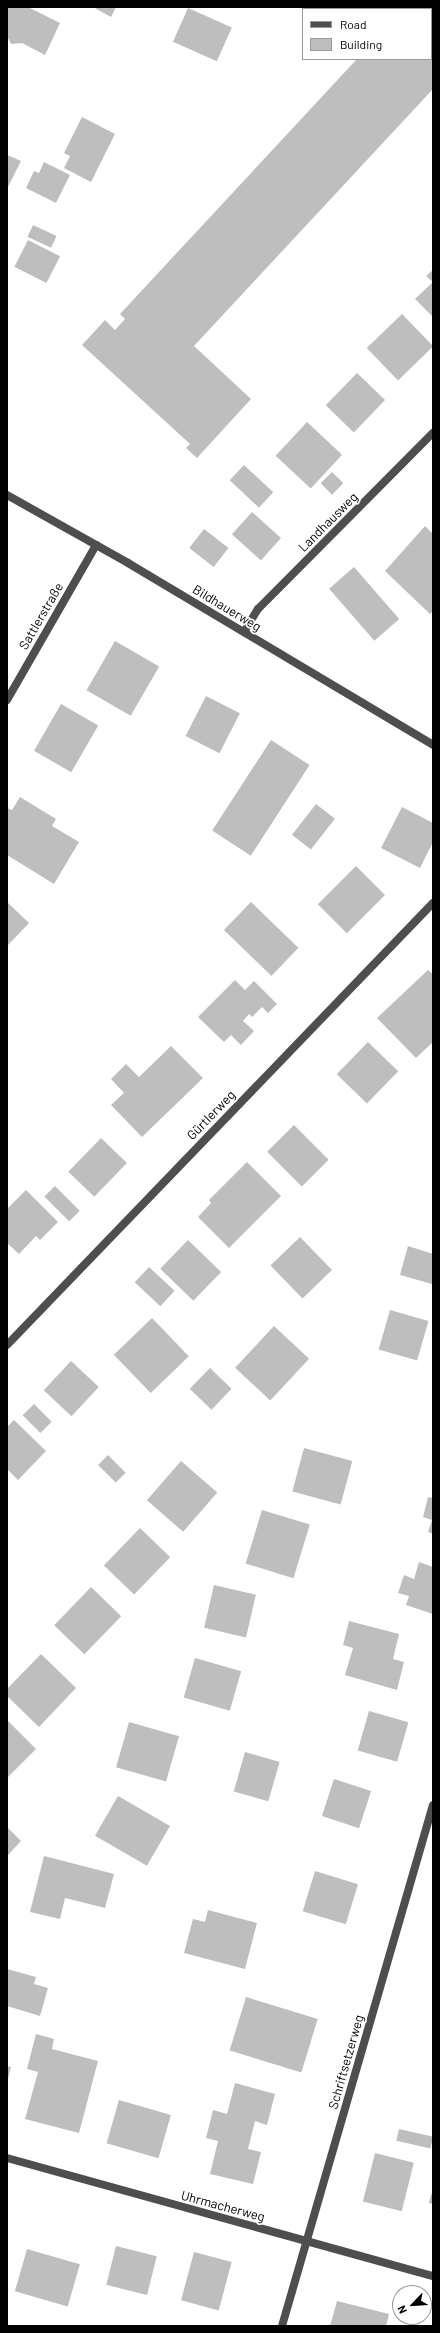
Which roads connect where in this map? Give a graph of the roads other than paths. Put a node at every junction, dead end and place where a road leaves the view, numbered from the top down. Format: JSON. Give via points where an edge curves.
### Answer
{"nodes":[{"id":1,"x":433,"y":433,"type":"edge"},
{"id":2,"x":7,"y":495,"type":"edge"},
{"id":3,"x":96,"y":545,"type":"junction"},
{"id":4,"x":244,"y":632,"type":"junction"},
{"id":5,"x":7,"y":700,"type":"edge"},
{"id":6,"x":433,"y":744,"type":"edge"},
{"id":7,"x":433,"y":903,"type":"edge"},
{"id":8,"x":7,"y":1345,"type":"edge"},
{"id":9,"x":433,"y":1805,"type":"edge"},
{"id":10,"x":7,"y":2158,"type":"edge"},
{"id":11,"x":307,"y":2241,"type":"junction"},
{"id":12,"x":433,"y":2276,"type":"edge"},
{"id":13,"x":282,"y":2326,"type":"edge"}],
"edges":[{"from":1,"to":4,"type":"street","name":"Landhausweg","via":[[258,610]]},
{"from":2,"to":3,"type":"street","name":"Bildhauerweg"},
{"from":3,"to":4,"type":"street","name":"Bildhauerweg"},
{"from":3,"to":5,"type":"street","name":"Sattlerstraße"},
{"from":4,"to":6,"type":"street","name":"Bildhauerweg"},
{"from":7,"to":8,"type":"street","name":"Gürtlerweg"},
{"from":9,"to":11,"type":"street","name":"Schriftsetzerweg"},
{"from":10,"to":11,"type":"street","name":"Uhrmacherweg","via":[[179,2208]]},
{"from":11,"to":12,"type":"street","name":"Uhrmacherweg"},
{"from":11,"to":13,"type":"street","name":"Schriftsetzerweg"}]}
